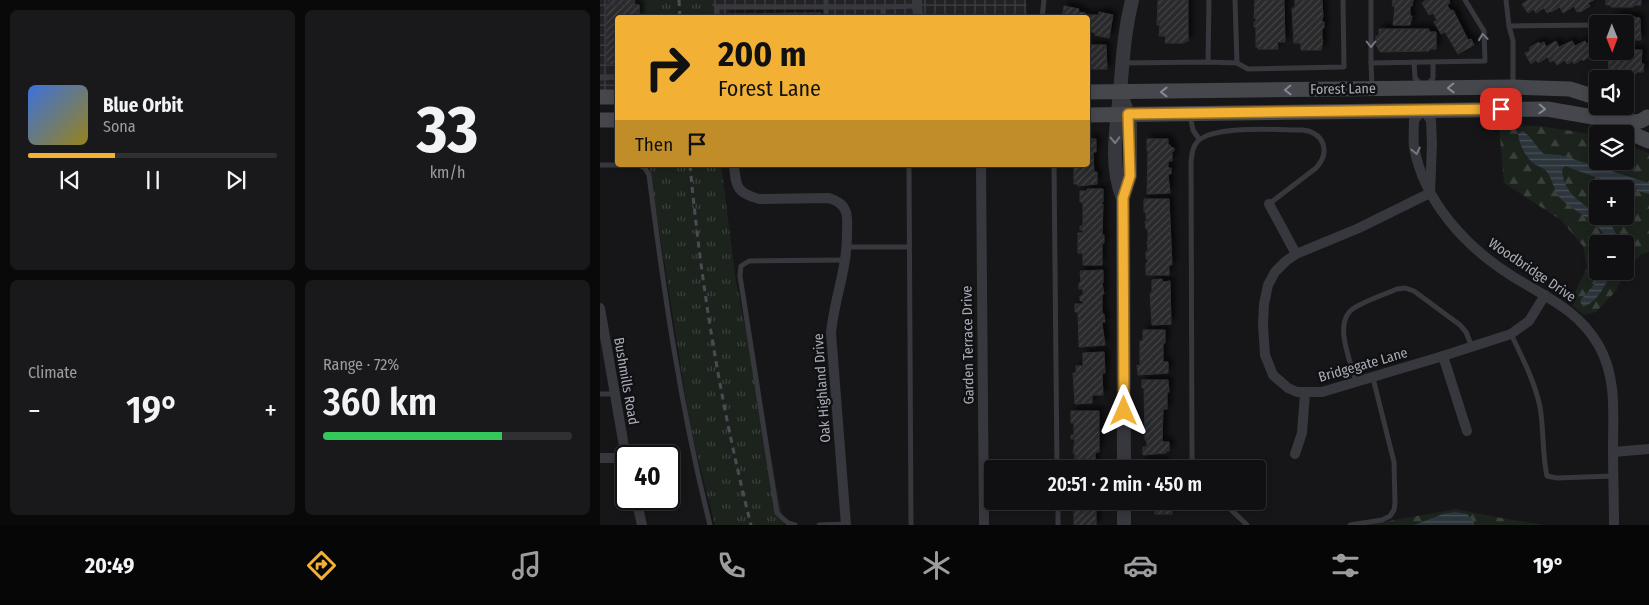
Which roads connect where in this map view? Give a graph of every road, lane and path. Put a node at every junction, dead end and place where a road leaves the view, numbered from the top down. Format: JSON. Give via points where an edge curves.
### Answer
{"nodes":[{"id":1,"x":716,"y":0,"type":"edge"},
{"id":2,"x":826,"y":0,"type":"edge"},
{"id":3,"x":1044,"y":0,"type":"edge"},
{"id":4,"x":1132,"y":0,"type":"edge"},
{"id":5,"x":1209,"y":0,"type":"edge"},
{"id":6,"x":1236,"y":0,"type":"edge"},
{"id":7,"x":1343,"y":0,"type":"edge"},
{"id":8,"x":1371,"y":0,"type":"edge"},
{"id":9,"x":1465,"y":0,"type":"edge"},
{"id":10,"x":1506,"y":0,"type":"edge"},
{"id":11,"x":918,"y":3,"type":"edge"},
{"id":12,"x":716,"y":7,"type":"junction"},
{"id":13,"x":826,"y":7,"type":"junction"},
{"id":14,"x":883,"y":7,"type":"junction"},
{"id":15,"x":717,"y":15,"type":"edge"},
{"id":16,"x":826,"y":15,"type":"edge"},
{"id":17,"x":883,"y":15,"type":"edge"},
{"id":18,"x":1042,"y":15,"type":"edge"},
{"id":19,"x":1589,"y":25,"type":"edge"},
{"id":20,"x":1509,"y":26,"type":"junction"},
{"id":21,"x":1208,"y":62,"type":"junction"},
{"id":22,"x":1414,"y":62,"type":"junction"},
{"id":23,"x":1433,"y":62,"type":"junction"},
{"id":24,"x":1121,"y":63,"type":"junction"},
{"id":25,"x":1237,"y":63,"type":"junction"},
{"id":26,"x":1371,"y":63,"type":"junction"},
{"id":27,"x":615,"y":77,"type":"edge"},
{"id":28,"x":600,"y":78,"type":"edge"},
{"id":29,"x":1513,"y":87,"type":"junction"},
{"id":30,"x":1424,"y":88,"type":"junction"},
{"id":31,"x":1372,"y":89,"type":"junction"},
{"id":32,"x":1090,"y":92,"type":"edge"},
{"id":33,"x":1120,"y":92,"type":"junction"},
{"id":34,"x":1589,"y":95,"type":"edge"},
{"id":35,"x":600,"y":97,"type":"edge"},
{"id":36,"x":615,"y":97,"type":"edge"},
{"id":37,"x":1423,"y":110,"type":"junction"},
{"id":38,"x":1634,"y":111,"type":"edge"},
{"id":39,"x":1090,"y":114,"type":"edge"},
{"id":40,"x":1122,"y":114,"type":"junction"},
{"id":41,"x":1190,"y":114,"type":"junction"},
{"id":42,"x":1648,"y":116,"type":"edge"},
{"id":43,"x":1593,"y":117,"type":"junction"},
{"id":44,"x":600,"y":120,"type":"edge"},
{"id":45,"x":615,"y":120,"type":"edge"},
{"id":46,"x":1199,"y":139,"type":"junction"},
{"id":47,"x":1649,"y":141,"type":"edge"},
{"id":48,"x":600,"y":165,"type":"edge"},
{"id":49,"x":615,"y":165,"type":"edge"},
{"id":50,"x":643,"y":167,"type":"edge"},
{"id":51,"x":734,"y":167,"type":"edge"},
{"id":52,"x":908,"y":167,"type":"edge"},
{"id":53,"x":981,"y":167,"type":"edge"},
{"id":54,"x":1054,"y":167,"type":"edge"},
{"id":55,"x":1430,"y":193,"type":"junction"},
{"id":56,"x":1269,"y":204,"type":"joint"},
{"id":57,"x":847,"y":247,"type":"junction"},
{"id":58,"x":909,"y":248,"type":"junction"},
{"id":59,"x":1296,"y":254,"type":"junction"},
{"id":60,"x":845,"y":260,"type":"junction"},
{"id":61,"x":1545,"y":295,"type":"junction"},
{"id":62,"x":600,"y":308,"type":"edge"},
{"id":63,"x":602,"y":329,"type":"edge"},
{"id":64,"x":1511,"y":334,"type":"junction"},
{"id":65,"x":1472,"y":347,"type":"junction"},
{"id":66,"x":1443,"y":356,"type":"junction"},
{"id":67,"x":1373,"y":378,"type":"junction"},
{"id":68,"x":1356,"y":382,"type":"junction"},
{"id":69,"x":1305,"y":393,"type":"junction"},
{"id":70,"x":600,"y":394,"type":"edge"},
{"id":71,"x":614,"y":394,"type":"junction"},
{"id":72,"x":1467,"y":431,"type":"dead end"},
{"id":73,"x":624,"y":445,"type":"edge"},
{"id":74,"x":1649,"y":450,"type":"edge"},
{"id":75,"x":1613,"y":452,"type":"junction"},
{"id":76,"x":1295,"y":454,"type":"dead end"},
{"id":77,"x":600,"y":458,"type":"edge"},
{"id":78,"x":615,"y":458,"type":"edge"},
{"id":79,"x":1057,"y":460,"type":"edge"},
{"id":80,"x":1124,"y":460,"type":"edge"},
{"id":81,"x":1193,"y":460,"type":"edge"},
{"id":82,"x":1614,"y":476,"type":"junction"},
{"id":83,"x":639,"y":510,"type":"edge"},
{"id":84,"x":1058,"y":510,"type":"edge"},
{"id":85,"x":1124,"y":510,"type":"edge"},
{"id":86,"x":1231,"y":510,"type":"edge"},
{"id":87,"x":846,"y":524,"type":"edge"},
{"id":88,"x":642,"y":525,"type":"edge"},
{"id":89,"x":710,"y":525,"type":"edge"},
{"id":90,"x":795,"y":525,"type":"edge"},
{"id":91,"x":819,"y":525,"type":"edge"},
{"id":92,"x":911,"y":525,"type":"edge"},
{"id":93,"x":984,"y":525,"type":"edge"},
{"id":94,"x":1058,"y":525,"type":"edge"},
{"id":95,"x":1124,"y":525,"type":"edge"},
{"id":96,"x":1246,"y":525,"type":"edge"},
{"id":97,"x":1350,"y":525,"type":"edge"},
{"id":98,"x":1614,"y":525,"type":"edge"}],
"edges":[{"from":1,"to":12,"type":"lane"},
{"from":2,"to":13,"type":"lane"},
{"from":3,"to":18,"type":"lane"},
{"from":4,"to":24,"type":"street"},
{"from":5,"to":21,"type":"lane"},
{"from":6,"to":25,"type":"lane"},
{"from":7,"to":25,"type":"lane","via":[[1344,67],[1248,69]]},
{"from":8,"to":26,"type":"lane","one_way":true},
{"from":23,"to":9,"type":"lane","one_way":true,"via":[[1485,61],[1484,32]]},
{"from":10,"to":20,"type":"lane"},
{"from":11,"to":14,"type":"lane"},
{"from":12,"to":13,"type":"lane"},
{"from":12,"to":15,"type":"lane"},
{"from":13,"to":14,"type":"lane"},
{"from":13,"to":16,"type":"lane"},
{"from":14,"to":17,"type":"lane"},
{"from":19,"to":20,"type":"lane"},
{"from":20,"to":29,"type":"lane","via":[[1513,41]]},
{"from":21,"to":24,"type":"lane"},
{"from":21,"to":25,"type":"lane"},
{"from":22,"to":23,"type":"lane"},
{"from":22,"to":26,"type":"lane"},
{"from":22,"to":30,"type":"lane","via":[[1415,78]]},
{"from":23,"to":30,"type":"lane","via":[[1433,78]]},
{"from":24,"to":33,"type":"street"},
{"from":26,"to":31,"type":"lane"},
{"from":27,"to":28,"type":"lane"},
{"from":29,"to":30,"type":"main road","name":"Forest Lane","one_way":true},
{"from":29,"to":34,"type":"main road","name":"Forest Lane","via":[[1570,89]]},
{"from":30,"to":31,"type":"main road","name":"Forest Lane"},
{"from":30,"to":37,"type":"main road"},
{"from":31,"to":33,"type":"main road","name":"Forest Lane","one_way":true},
{"from":32,"to":33,"type":"main road","name":"Forest Lane"},
{"from":33,"to":40,"type":"street"},
{"from":35,"to":36,"type":"main road"},
{"from":37,"to":41,"type":"main road","name":"Forest Lane"},
{"from":37,"to":43,"type":"main road","name":"Forest Lane","one_way":true,"via":[[1547,109]]},
{"from":37,"to":55,"type":"street","via":[[1431,120]]},
{"from":37,"to":55,"type":"street","name":"Woodbridge Drive","one_way":true,"via":[[1414,120],[1414,145]]},
{"from":38,"to":42,"type":"main road"},
{"from":39,"to":40,"type":"main road","name":"Forest Lane"},
{"from":40,"to":41,"type":"main road","name":"Forest Lane"},
{"from":40,"to":80,"type":"street","via":[[1130,176],[1123,198]]},
{"from":41,"to":46,"type":"lane","via":[[1193,130]]},
{"from":42,"to":43,"type":"main road","via":[[1639,122],[1605,112]]},
{"from":43,"to":47,"type":"main road","name":"Forest Lane"},
{"from":44,"to":45,"type":"main road"},
{"from":46,"to":56,"type":"lane","via":[[1225,130],[1302,130],[1315,134],[1324,148],[1322,162]]},
{"from":46,"to":81,"type":"lane","via":[[1192,151],[1191,162]]},
{"from":48,"to":49,"type":"lane"},
{"from":50,"to":89,"type":"lane","via":[[649,176],[668,314],[698,480]]},
{"from":51,"to":57,"type":"street","name":"Oak Highland Drive","via":[[739,190],[748,196],[759,199],[829,198],[839,202],[846,210]]},
{"from":52,"to":58,"type":"lane"},
{"from":53,"to":93,"type":"street","name":"Garden Terrace Drive"},
{"from":54,"to":79,"type":"lane"},
{"from":55,"to":59,"type":"street","name":"Bridgegate Lane"},
{"from":55,"to":61,"type":"street","name":"Woodbridge Drive","via":[[1459,233],[1475,248]]},
{"from":56,"to":59,"type":"street"},
{"from":57,"to":58,"type":"lane"},
{"from":57,"to":60,"type":"street","name":"Oak Highland Drive"},
{"from":58,"to":92,"type":"lane"},
{"from":59,"to":69,"type":"street","name":"Bridgegate Lane","via":[[1276,272],[1268,285],[1263,324],[1265,355],[1273,375],[1288,388]]},
{"from":60,"to":87,"type":"street","name":"Oak Highland Drive","via":[[831,333]]},
{"from":60,"to":90,"type":"lane","via":[[748,261],[741,266],[777,513]]},
{"from":61,"to":64,"type":"street","name":"Bridgegate Lane","via":[[1529,321]]},
{"from":61,"to":75,"type":"street","name":"Woodbridge Drive","via":[[1578,318],[1599,346],[1612,384]]},
{"from":62,"to":63,"type":"street","name":"Bushmills Road"},
{"from":63,"to":71,"type":"street","name":"Bushmills Road"},
{"from":64,"to":65,"type":"street","name":"Bridgegate Lane"},
{"from":64,"to":82,"type":"lane","via":[[1524,360],[1539,405],[1547,476]]},
{"from":65,"to":66,"type":"street","name":"Bridgegate Lane"},
{"from":65,"to":68,"type":"lane","via":[[1460,325],[1414,291],[1397,289],[1353,309],[1347,315],[1342,332]]},
{"from":66,"to":67,"type":"street","name":"Bridgegate Lane"},
{"from":66,"to":72,"type":"street"},
{"from":67,"to":68,"type":"street","name":"Bridgegate Lane"},
{"from":67,"to":97,"type":"lane","via":[[1394,462],[1395,503],[1390,516],[1382,520]]},
{"from":68,"to":69,"type":"street","name":"Bridgegate Lane","via":[[1322,392]]},
{"from":69,"to":76,"type":"street","via":[[1302,432]]},
{"from":70,"to":71,"type":"lane"},
{"from":71,"to":73,"type":"street","name":"Bushmills Road"},
{"from":74,"to":75,"type":"street"},
{"from":75,"to":82,"type":"street","name":"Woodbridge Drive"},
{"from":77,"to":78,"type":"street"},
{"from":82,"to":98,"type":"street","name":"Woodbridge Drive"},
{"from":83,"to":88,"type":"street"},
{"from":84,"to":94,"type":"lane"},
{"from":85,"to":95,"type":"street"},
{"from":86,"to":96,"type":"lane"},
{"from":87,"to":91,"type":"lane"}]}
